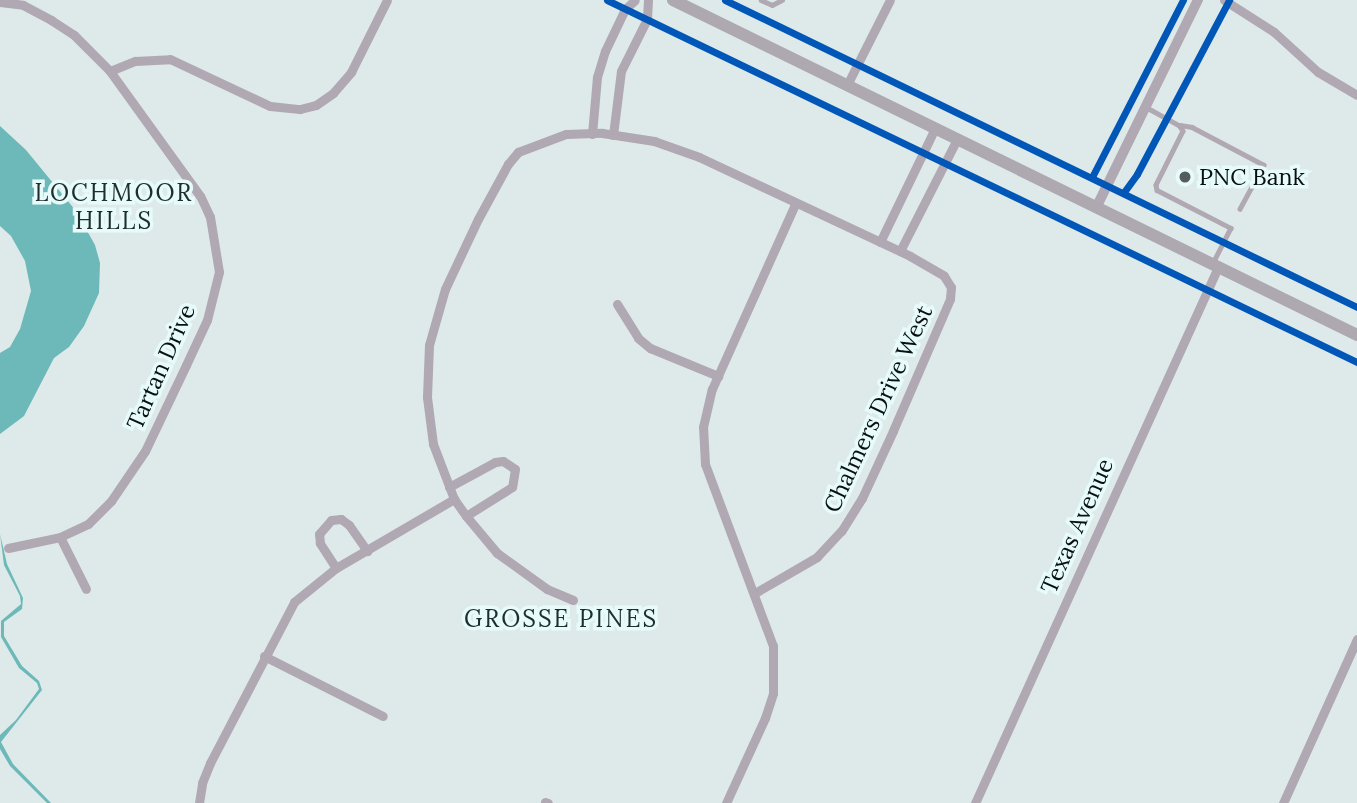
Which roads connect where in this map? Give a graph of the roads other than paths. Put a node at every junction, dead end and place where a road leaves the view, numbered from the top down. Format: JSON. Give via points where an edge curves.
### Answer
{"nodes":[{"id":1,"x":387,"y":0,"type":"edge"},
{"id":2,"x":635,"y":0,"type":"edge"},
{"id":3,"x":648,"y":0,"type":"edge"},
{"id":4,"x":673,"y":0,"type":"edge"},
{"id":5,"x":761,"y":0,"type":"edge"},
{"id":6,"x":782,"y":0,"type":"edge"},
{"id":7,"x":890,"y":0,"type":"edge"},
{"id":8,"x":1198,"y":0,"type":"edge"},
{"id":9,"x":1224,"y":0,"type":"edge"},
{"id":10,"x":0,"y":2,"type":"edge"},
{"id":11,"x":110,"y":71,"type":"junction"},
{"id":12,"x":847,"y":85,"type":"junction"},
{"id":13,"x":1357,"y":95,"type":"edge"},
{"id":14,"x":1144,"y":106,"type":"junction"},
{"id":15,"x":1179,"y":125,"type":"junction"},
{"id":16,"x":934,"y":128,"type":"junction"},
{"id":17,"x":597,"y":134,"type":"junction"},
{"id":18,"x":613,"y":135,"type":"junction"},
{"id":19,"x":957,"y":139,"type":"junction"},
{"id":20,"x":794,"y":204,"type":"junction"},
{"id":21,"x":1096,"y":208,"type":"junction"},
{"id":22,"x":1240,"y":209,"type":"dead end"},
{"id":23,"x":1234,"y":220,"type":"dead end"},
{"id":24,"x":1231,"y":228,"type":"junction"},
{"id":25,"x":880,"y":242,"type":"junction"},
{"id":26,"x":900,"y":251,"type":"junction"},
{"id":27,"x":1215,"y":265,"type":"junction"},
{"id":28,"x":617,"y":303,"type":"dead end"},
{"id":29,"x":1357,"y":335,"type":"edge"},
{"id":30,"x":718,"y":376,"type":"junction"},
{"id":31,"x":449,"y":487,"type":"junction"},
{"id":32,"x":454,"y":499,"type":"junction"},
{"id":33,"x":466,"y":516,"type":"junction"},
{"id":34,"x":60,"y":537,"type":"junction"},
{"id":35,"x":8,"y":548,"type":"dead end"},
{"id":36,"x":367,"y":551,"type":"junction"},
{"id":37,"x":335,"y":568,"type":"junction"},
{"id":38,"x":86,"y":589,"type":"dead end"},
{"id":39,"x":755,"y":593,"type":"junction"},
{"id":40,"x":573,"y":600,"type":"dead end"},
{"id":41,"x":1357,"y":639,"type":"edge"},
{"id":42,"x":264,"y":656,"type":"junction"},
{"id":43,"x":383,"y":716,"type":"dead end"},
{"id":44,"x":199,"y":803,"type":"edge"},
{"id":45,"x":726,"y":803,"type":"edge"},
{"id":46,"x":975,"y":803,"type":"edge"},
{"id":47,"x":1283,"y":803,"type":"edge"}],
"edges":[{"from":1,"to":11,"type":"street","via":[[351,72],[316,105],[300,109],[270,106],[170,59],[135,61]]},
{"from":2,"to":17,"type":"street","via":[[625,9],[597,77]]},
{"from":3,"to":18,"type":"street","via":[[647,19],[621,71]]},
{"from":4,"to":12,"type":"main road"},
{"from":5,"to":6,"type":"lane","via":[[772,5]]},
{"from":7,"to":12,"type":"street"},
{"from":8,"to":14,"type":"street"},
{"from":9,"to":13,"type":"street","via":[[1274,32],[1318,72]]},
{"from":10,"to":11,"type":"street","name":"Tartan Drive","via":[[23,5],[51,20],[74,35]]},
{"from":11,"to":34,"type":"street","name":"Tartan Drive","via":[[201,196],[211,217],[219,272],[207,320],[145,451],[111,501],[88,524]]},
{"from":12,"to":16,"type":"main road"},
{"from":14,"to":15,"type":"lane"},
{"from":14,"to":21,"type":"street"},
{"from":15,"to":22,"type":"lane","via":[[1192,127],[1264,165]]},
{"from":15,"to":24,"type":"lane","via":[[1180,140],[1156,185],[1160,192]]},
{"from":16,"to":19,"type":"main road"},
{"from":16,"to":25,"type":"street"},
{"from":17,"to":18,"type":"street","name":"Chalmers Drive West"},
{"from":17,"to":31,"type":"street","name":"Chalmers Drive West","via":[[566,134],[518,152],[490,197],[445,289],[429,345],[427,397],[433,444]]},
{"from":18,"to":20,"type":"street","name":"Chalmers Drive West","via":[[654,141],[699,157]]},
{"from":19,"to":21,"type":"main road"},
{"from":19,"to":26,"type":"street"},
{"from":20,"to":25,"type":"street","name":"Chalmers Drive West"},
{"from":20,"to":30,"type":"street"},
{"from":21,"to":27,"type":"main road"},
{"from":23,"to":24,"type":"lane"},
{"from":24,"to":27,"type":"lane"},
{"from":25,"to":26,"type":"street","name":"Chalmers Drive West"},
{"from":26,"to":39,"type":"street","name":"Chalmers Drive West","via":[[944,276],[951,287],[950,299],[862,498],[841,531],[817,557]]},
{"from":27,"to":29,"type":"main road"},
{"from":27,"to":46,"type":"street","name":"Texas Avenue"},
{"from":28,"to":30,"type":"street","via":[[638,338],[650,348]]},
{"from":30,"to":39,"type":"street","via":[[704,426],[705,464]]},
{"from":31,"to":32,"type":"street","name":"Chalmers Drive West"},
{"from":31,"to":33,"type":"street","via":[[495,462],[503,461],[515,469],[512,487]]},
{"from":32,"to":33,"type":"street","name":"Chalmers Drive West"},
{"from":32,"to":36,"type":"street"},
{"from":33,"to":40,"type":"street","name":"Chalmers Drive West","via":[[497,553],[547,589]]},
{"from":34,"to":35,"type":"street","name":"Tartan Drive"},
{"from":34,"to":38,"type":"street"},
{"from":36,"to":37,"type":"street"},
{"from":36,"to":37,"type":"street","via":[[349,525],[341,519],[331,520],[319,534]]},
{"from":37,"to":42,"type":"street","via":[[294,602]]},
{"from":39,"to":45,"type":"street","via":[[773,646],[773,693]]},
{"from":41,"to":47,"type":"street"},
{"from":42,"to":43,"type":"street"},
{"from":42,"to":44,"type":"street","via":[[210,763]]}]}
